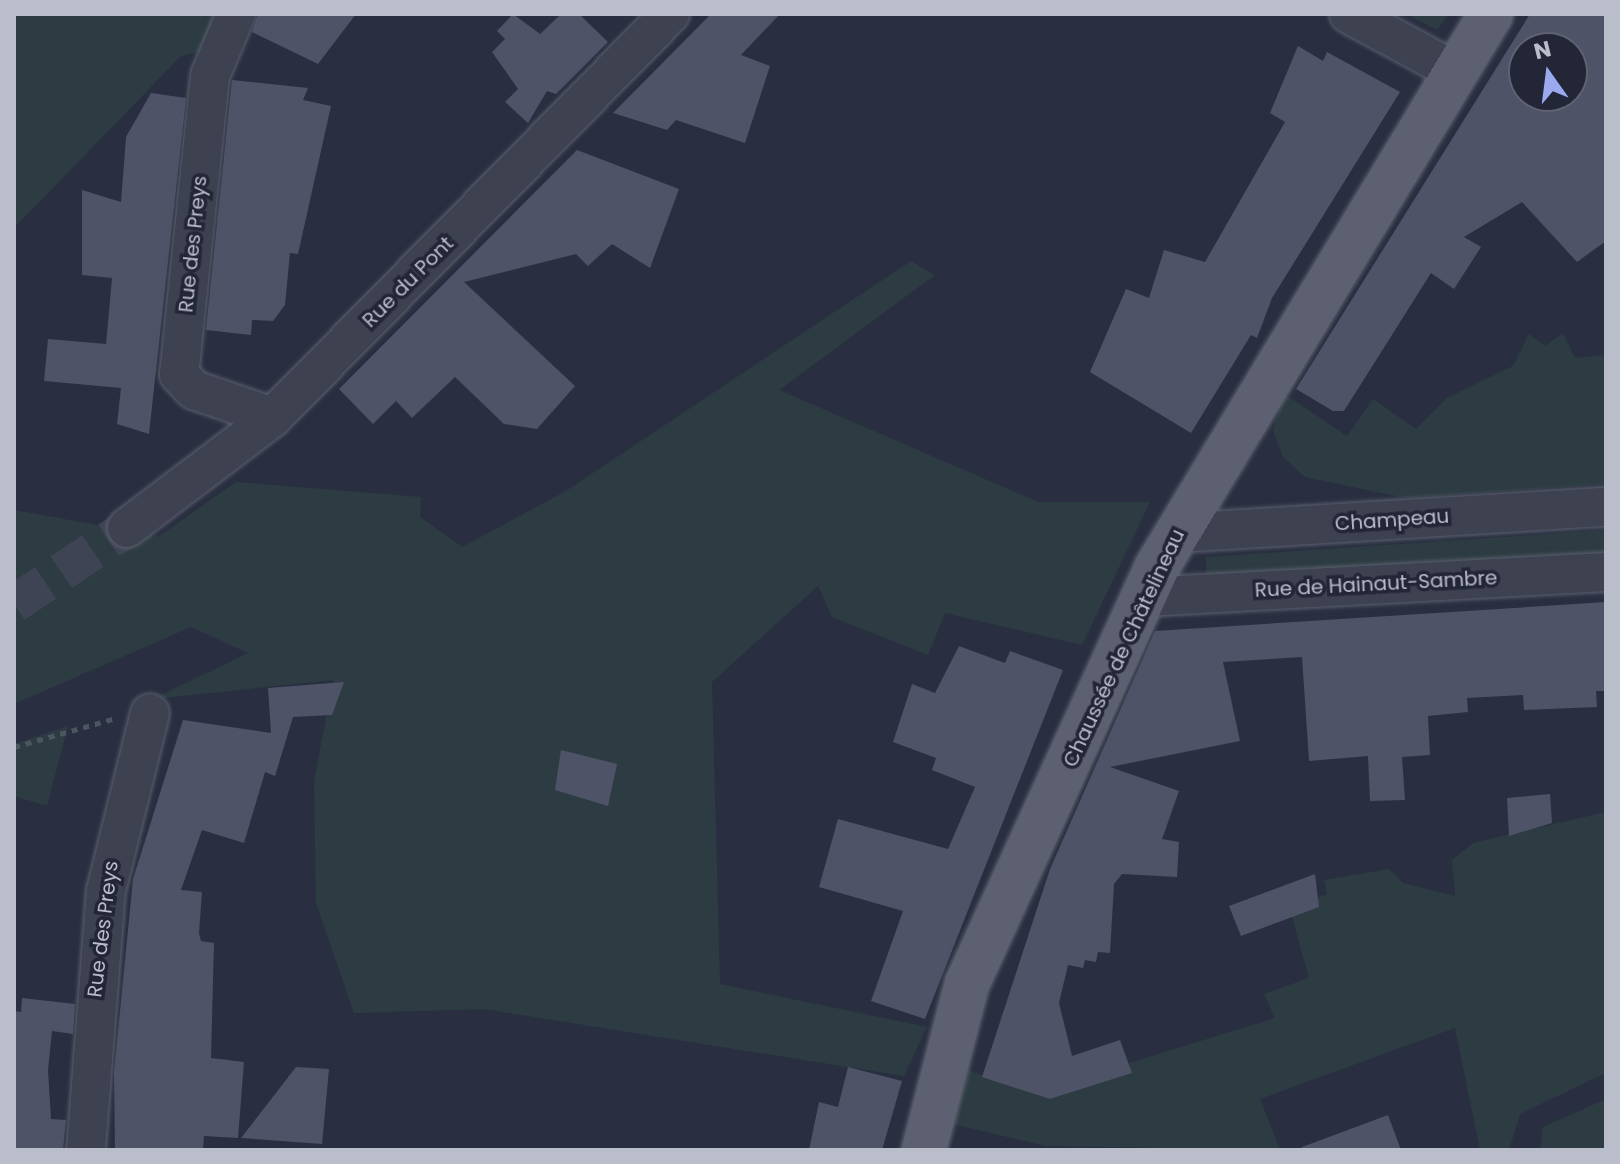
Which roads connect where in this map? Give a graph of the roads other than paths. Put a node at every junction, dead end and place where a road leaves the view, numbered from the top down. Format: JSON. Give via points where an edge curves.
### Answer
{"nodes":[{"id":1,"x":236,"y":14,"type":"edge"},
{"id":2,"x":670,"y":14,"type":"edge"},
{"id":3,"x":1491,"y":14,"type":"edge"},
{"id":4,"x":1344,"y":18,"type":"edge"},
{"id":5,"x":1455,"y":71,"type":"junction"},
{"id":6,"x":273,"y":417,"type":"junction"},
{"id":7,"x":1606,"y":507,"type":"edge"},
{"id":8,"x":127,"y":528,"type":"tunnel mouth"},
{"id":9,"x":1177,"y":533,"type":"junction"},
{"id":10,"x":1606,"y":572,"type":"edge"},
{"id":11,"x":1145,"y":597,"type":"junction"},
{"id":12,"x":150,"y":713,"type":"dead end"},
{"id":13,"x":86,"y":1150,"type":"edge"},
{"id":14,"x":924,"y":1150,"type":"edge"}],
"edges":[{"from":1,"to":6,"type":"street","name":"Rue des Preys","via":[[210,76],[179,374],[194,390]]},
{"from":2,"to":6,"type":"street","name":"Rue du Pont"},
{"from":3,"to":5,"type":"main road","name":"Chaussée de Châtelineau"},
{"from":4,"to":5,"type":"street"},
{"from":5,"to":9,"type":"main road","name":"Chaussée de Châtelineau"},
{"from":6,"to":8,"type":"street","name":"Rue du Pont"},
{"from":7,"to":9,"type":"street","name":"Champeau"},
{"from":9,"to":11,"type":"main road","name":"Chaussée de Châtelineau"},
{"from":10,"to":11,"type":"street","name":"Rue de Hainaut-Sambre"},
{"from":11,"to":14,"type":"main road","name":"Chaussée de Châtelineau","via":[[967,984]]},
{"from":12,"to":13,"type":"street","name":"Rue des Preys","via":[[106,891]]}]}
